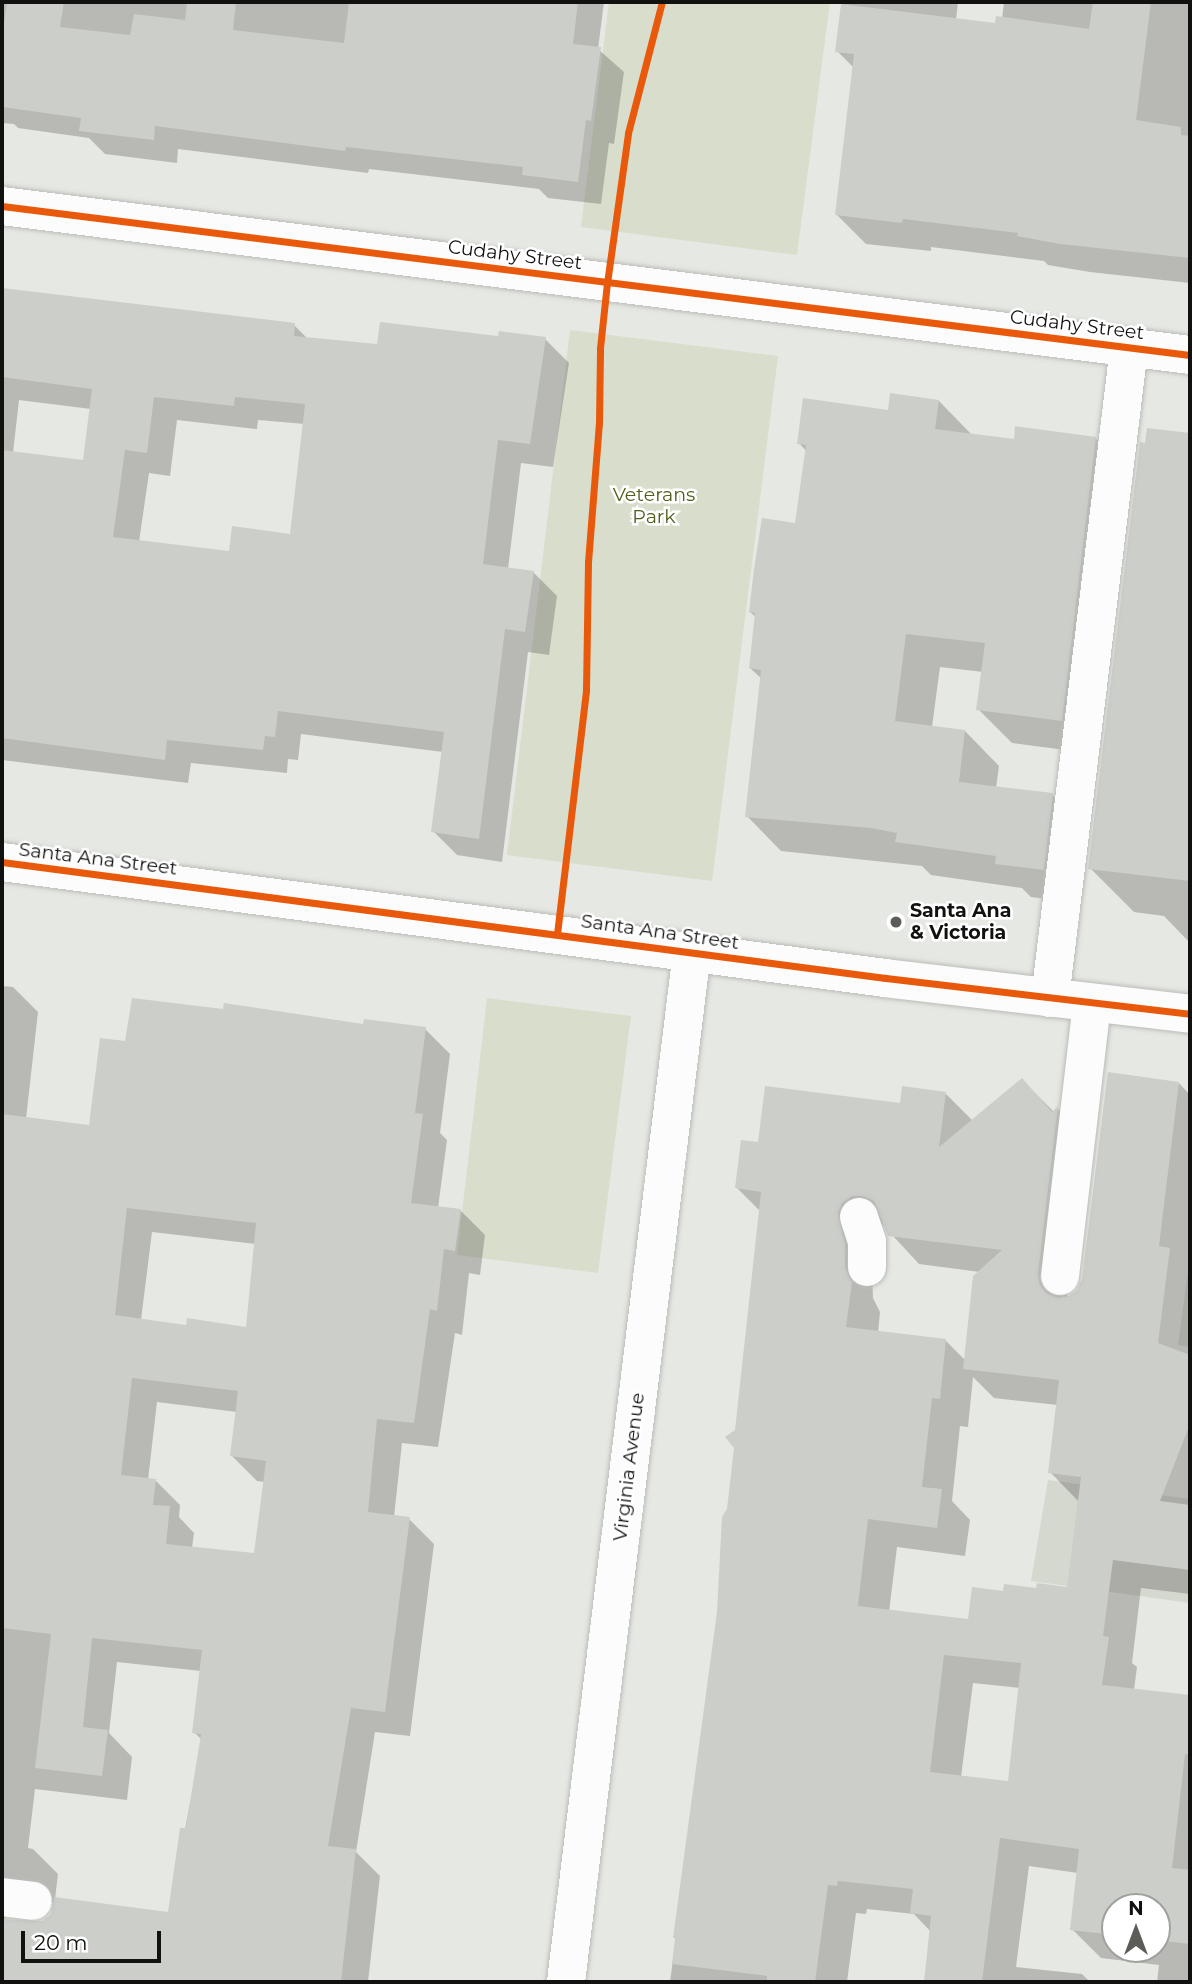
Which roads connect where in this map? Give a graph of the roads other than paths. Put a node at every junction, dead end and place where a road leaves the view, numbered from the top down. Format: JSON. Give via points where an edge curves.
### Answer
{"nodes":[{"id":1,"x":2,"y":206,"type":"edge"},
{"id":2,"x":1129,"y":348,"type":"junction"},
{"id":3,"x":1190,"y":355,"type":"edge"},
{"id":4,"x":2,"y":862,"type":"edge"},
{"id":5,"x":692,"y":952,"type":"junction"},
{"id":6,"x":1050,"y":998,"type":"junction"},
{"id":7,"x":1092,"y":1003,"type":"junction"},
{"id":8,"x":1190,"y":1014,"type":"edge"},
{"id":9,"x":859,"y":1217,"type":"dead end"},
{"id":10,"x":867,"y":1267,"type":"dead end"},
{"id":11,"x":1060,"y":1276,"type":"dead end"},
{"id":12,"x":566,"y":1982,"type":"edge"}],
"edges":[{"from":1,"to":2,"type":"street","name":"Cudahy Street"},
{"from":2,"to":3,"type":"street","name":"Cudahy Street"},
{"from":2,"to":6,"type":"street"},
{"from":4,"to":5,"type":"street","name":"Santa Ana Street"},
{"from":5,"to":6,"type":"street","name":"Santa Ana Street"},
{"from":5,"to":12,"type":"street","name":"Virginia Avenue"},
{"from":6,"to":7,"type":"street","name":"Santa Ana Street"},
{"from":7,"to":8,"type":"street","name":"Santa Ana Street"},
{"from":7,"to":11,"type":"street"},
{"from":9,"to":10,"type":"street","via":[[867,1242]]}]}
